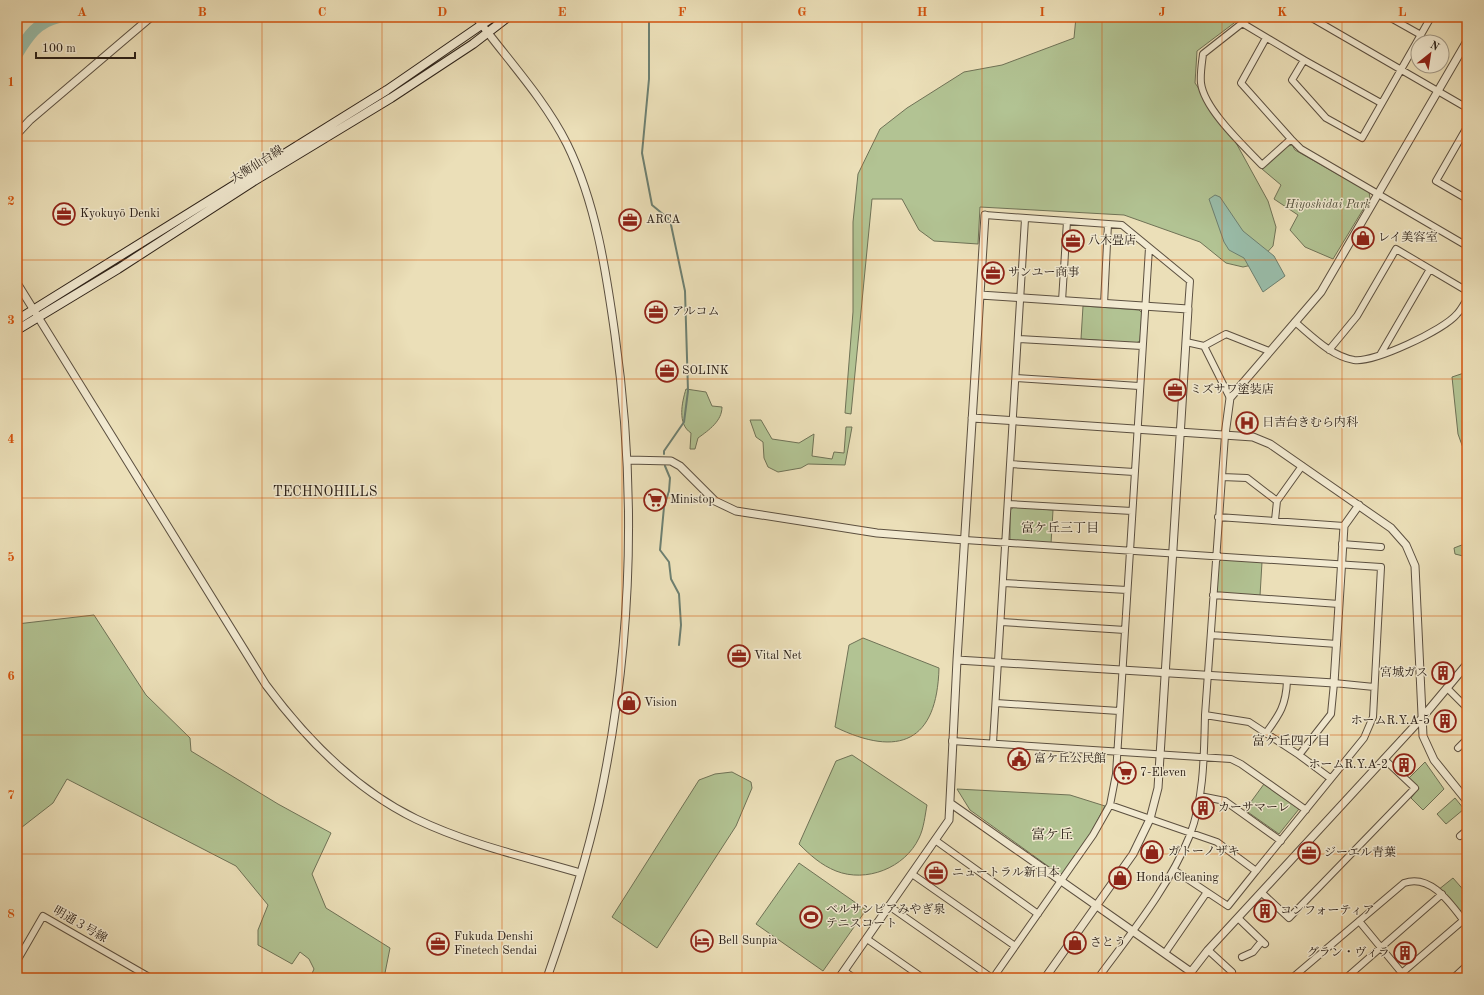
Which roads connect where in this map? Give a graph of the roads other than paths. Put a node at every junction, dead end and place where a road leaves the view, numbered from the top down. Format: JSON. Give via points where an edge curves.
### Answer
{"nodes":[{"id":1,"x":151,"y":17,"type":"edge"},
{"id":2,"x":476,"y":17,"type":"edge"},
{"id":3,"x":493,"y":17,"type":"edge"},
{"id":4,"x":508,"y":17,"type":"edge"},
{"id":5,"x":1250,"y":17,"type":"edge"},
{"id":6,"x":1310,"y":17,"type":"edge"},
{"id":7,"x":1390,"y":17,"type":"edge"},
{"id":8,"x":1431,"y":17,"type":"edge"},
{"id":9,"x":1242,"y":23,"type":"junction"},
{"id":10,"x":482,"y":26,"type":"junction"},
{"id":11,"x":488,"y":33,"type":"junction"},
{"id":12,"x":1419,"y":34,"type":"edge"},
{"id":13,"x":1422,"y":34,"type":"edge"},
{"id":14,"x":1266,"y":38,"type":"junction"},
{"id":15,"x":1467,"y":41,"type":"edge"},
{"id":16,"x":1410,"y":53,"type":"edge"},
{"id":17,"x":1304,"y":60,"type":"junction"},
{"id":18,"x":1400,"y":70,"type":"junction"},
{"id":19,"x":1438,"y":92,"type":"junction"},
{"id":20,"x":1381,"y":104,"type":"junction"},
{"id":21,"x":1467,"y":108,"type":"edge"},
{"id":22,"x":1467,"y":127,"type":"edge"},
{"id":23,"x":17,"y":134,"type":"edge"},
{"id":24,"x":1291,"y":139,"type":"junction"},
{"id":25,"x":1378,"y":194,"type":"junction"},
{"id":26,"x":1467,"y":199,"type":"edge"},
{"id":27,"x":985,"y":215,"type":"joint"},
{"id":28,"x":1025,"y":218,"type":"junction"},
{"id":29,"x":1068,"y":221,"type":"junction"},
{"id":30,"x":1108,"y":224,"type":"junction"},
{"id":31,"x":1467,"y":246,"type":"edge"},
{"id":32,"x":1148,"y":248,"type":"junction"},
{"id":33,"x":1430,"y":269,"type":"junction"},
{"id":34,"x":17,"y":283,"type":"edge"},
{"id":35,"x":1467,"y":291,"type":"edge"},
{"id":36,"x":980,"y":295,"type":"junction"},
{"id":37,"x":1021,"y":298,"type":"junction"},
{"id":38,"x":1467,"y":299,"type":"edge"},
{"id":39,"x":1062,"y":301,"type":"junction"},
{"id":40,"x":1104,"y":304,"type":"junction"},
{"id":41,"x":1145,"y":306,"type":"junction"},
{"id":42,"x":34,"y":309,"type":"junction"},
{"id":43,"x":1188,"y":310,"type":"junction"},
{"id":44,"x":39,"y":317,"type":"junction"},
{"id":45,"x":17,"y":320,"type":"edge"},
{"id":46,"x":1295,"y":322,"type":"junction"},
{"id":47,"x":17,"y":330,"type":"edge"},
{"id":48,"x":1019,"y":339,"type":"junction"},
{"id":49,"x":1186,"y":342,"type":"junction"},
{"id":50,"x":1142,"y":346,"type":"junction"},
{"id":51,"x":1204,"y":346,"type":"junction"},
{"id":52,"x":1329,"y":350,"type":"junction"},
{"id":53,"x":1269,"y":351,"type":"junction"},
{"id":54,"x":1380,"y":355,"type":"junction"},
{"id":55,"x":1016,"y":378,"type":"junction"},
{"id":56,"x":1139,"y":386,"type":"junction"},
{"id":57,"x":1230,"y":398,"type":"junction"},
{"id":58,"x":972,"y":418,"type":"junction"},
{"id":59,"x":1013,"y":421,"type":"junction"},
{"id":60,"x":1137,"y":430,"type":"junction"},
{"id":61,"x":1180,"y":432,"type":"junction"},
{"id":62,"x":1225,"y":435,"type":"junction"},
{"id":63,"x":628,"y":460,"type":"junction"},
{"id":64,"x":1010,"y":464,"type":"junction"},
{"id":65,"x":1302,"y":466,"type":"junction"},
{"id":66,"x":1134,"y":472,"type":"junction"},
{"id":67,"x":1222,"y":477,"type":"junction"},
{"id":68,"x":1277,"y":501,"type":"junction"},
{"id":69,"x":1008,"y":504,"type":"junction"},
{"id":70,"x":1358,"y":505,"type":"junction"},
{"id":71,"x":1132,"y":511,"type":"junction"},
{"id":72,"x":1218,"y":517,"type":"junction"},
{"id":73,"x":1276,"y":520,"type":"junction"},
{"id":74,"x":1344,"y":526,"type":"junction"},
{"id":75,"x":965,"y":540,"type":"junction"},
{"id":76,"x":1005,"y":544,"type":"junction"},
{"id":77,"x":1342,"y":544,"type":"junction"},
{"id":78,"x":1381,"y":547,"type":"dead end"},
{"id":79,"x":1130,"y":551,"type":"junction"},
{"id":80,"x":1172,"y":554,"type":"junction"},
{"id":81,"x":1216,"y":556,"type":"junction"},
{"id":82,"x":1341,"y":565,"type":"junction"},
{"id":83,"x":1003,"y":583,"type":"junction"},
{"id":84,"x":1127,"y":590,"type":"junction"},
{"id":85,"x":1213,"y":596,"type":"junction"},
{"id":86,"x":1339,"y":604,"type":"junction"},
{"id":87,"x":1001,"y":622,"type":"junction"},
{"id":88,"x":1125,"y":630,"type":"junction"},
{"id":89,"x":1212,"y":635,"type":"junction"},
{"id":90,"x":1337,"y":644,"type":"junction"},
{"id":91,"x":957,"y":660,"type":"junction"},
{"id":92,"x":998,"y":663,"type":"junction"},
{"id":93,"x":1467,"y":664,"type":"edge"},
{"id":94,"x":1122,"y":672,"type":"junction"},
{"id":95,"x":1166,"y":673,"type":"junction"},
{"id":96,"x":1208,"y":675,"type":"junction"},
{"id":97,"x":1287,"y":682,"type":"junction"},
{"id":98,"x":1334,"y":683,"type":"junction"},
{"id":99,"x":1374,"y":687,"type":"junction"},
{"id":100,"x":1447,"y":688,"type":"junction"},
{"id":101,"x":996,"y":703,"type":"junction"},
{"id":102,"x":1467,"y":708,"type":"edge"},
{"id":103,"x":1119,"y":711,"type":"junction"},
{"id":104,"x":1205,"y":715,"type":"junction"},
{"id":105,"x":1421,"y":719,"type":"junction"},
{"id":106,"x":1266,"y":733,"type":"junction"},
{"id":107,"x":1467,"y":739,"type":"edge"},
{"id":108,"x":952,"y":741,"type":"junction"},
{"id":109,"x":993,"y":743,"type":"junction"},
{"id":110,"x":1458,"y":748,"type":"dead end"},
{"id":111,"x":1118,"y":751,"type":"junction"},
{"id":112,"x":1161,"y":754,"type":"junction"},
{"id":113,"x":1299,"y":755,"type":"junction"},
{"id":114,"x":1204,"y":756,"type":"junction"},
{"id":115,"x":1384,"y":759,"type":"junction"},
{"id":116,"x":1330,"y":778,"type":"junction"},
{"id":117,"x":1200,"y":796,"type":"junction"},
{"id":118,"x":1467,"y":801,"type":"edge"},
{"id":119,"x":950,"y":802,"type":"junction"},
{"id":120,"x":1110,"y":805,"type":"junction"},
{"id":121,"x":1306,"y":810,"type":"junction"},
{"id":122,"x":1150,"y":819,"type":"junction"},
{"id":123,"x":1467,"y":830,"type":"edge"},
{"id":124,"x":1190,"y":834,"type":"junction"},
{"id":125,"x":1460,"y":836,"type":"dead end"},
{"id":126,"x":935,"y":840,"type":"junction"},
{"id":127,"x":1281,"y":841,"type":"junction"},
{"id":128,"x":1174,"y":870,"type":"junction"},
{"id":129,"x":1256,"y":871,"type":"junction"},
{"id":130,"x":580,"y":873,"type":"junction"},
{"id":131,"x":912,"y":874,"type":"junction"},
{"id":132,"x":1062,"y":880,"type":"junction"},
{"id":133,"x":1207,"y":892,"type":"junction"},
{"id":134,"x":1262,"y":893,"type":"junction"},
{"id":135,"x":1442,"y":894,"type":"junction"},
{"id":136,"x":1097,"y":904,"type":"junction"},
{"id":137,"x":889,"y":906,"type":"junction"},
{"id":138,"x":1038,"y":914,"type":"junction"},
{"id":139,"x":1238,"y":918,"type":"junction"},
{"id":140,"x":1466,"y":920,"type":"edge"},
{"id":141,"x":1359,"y":921,"type":"junction"},
{"id":142,"x":1132,"y":930,"type":"junction"},
{"id":143,"x":867,"y":939,"type":"junction"},
{"id":144,"x":1015,"y":946,"type":"junction"},
{"id":145,"x":1380,"y":948,"type":"junction"},
{"id":146,"x":1208,"y":950,"type":"junction"},
{"id":147,"x":1165,"y":953,"type":"junction"},
{"id":148,"x":1242,"y":957,"type":"dead end"},
{"id":149,"x":17,"y":961,"type":"edge"},
{"id":150,"x":1467,"y":966,"type":"edge"},
{"id":151,"x":844,"y":971,"type":"junction"},
{"id":152,"x":1232,"y":972,"type":"dead end"},
{"id":153,"x":1190,"y":975,"type":"edge"},
{"id":154,"x":1404,"y":975,"type":"edge"},
{"id":155,"x":1299,"y":976,"type":"edge"},
{"id":156,"x":151,"y":978,"type":"edge"},
{"id":157,"x":547,"y":978,"type":"edge"},
{"id":158,"x":839,"y":978,"type":"edge"},
{"id":159,"x":854,"y":978,"type":"edge"},
{"id":160,"x":923,"y":978,"type":"edge"},
{"id":161,"x":992,"y":978,"type":"edge"},
{"id":162,"x":1045,"y":978,"type":"edge"},
{"id":163,"x":1098,"y":978,"type":"edge"},
{"id":164,"x":1292,"y":978,"type":"edge"},
{"id":165,"x":1346,"y":978,"type":"edge"},
{"id":166,"x":1396,"y":978,"type":"edge"},
{"id":167,"x":1454,"y":978,"type":"edge"}],
"edges":[{"from":1,"to":23,"type":"street"},
{"from":2,"to":10,"type":"street"},
{"from":3,"to":10,"type":"main road","name":"大衡仙台線"},
{"from":4,"to":11,"type":"main road","name":"大衡仙台線"},
{"from":5,"to":9,"type":"street"},
{"from":6,"to":18,"type":"street"},
{"from":7,"to":12,"type":"street"},
{"from":8,"to":13,"type":"street"},
{"from":9,"to":14,"type":"street"},
{"from":9,"to":24,"type":"street","via":[[1203,54],[1201,83],[1209,102],[1224,125],[1262,165]]},
{"from":10,"to":11,"type":"street"},
{"from":10,"to":42,"type":"main road","name":"大衡仙台線","via":[[381,94]]},
{"from":11,"to":44,"type":"main road","name":"大衡仙台線","via":[[391,98]]},
{"from":11,"to":63,"type":"street","via":[[560,132],[586,193],[610,300],[621,375]]},
{"from":14,"to":17,"type":"street"},
{"from":14,"to":24,"type":"street","via":[[1241,83]]},
{"from":15,"to":19,"type":"street"},
{"from":16,"to":18,"type":"street"},
{"from":17,"to":20,"type":"street"},
{"from":17,"to":20,"type":"street","via":[[1292,80],[1326,118],[1362,138]]},
{"from":18,"to":19,"type":"street"},
{"from":18,"to":20,"type":"street"},
{"from":19,"to":21,"type":"street"},
{"from":19,"to":25,"type":"street"},
{"from":22,"to":26,"type":"street","via":[[1436,181]]},
{"from":24,"to":25,"type":"street","via":[[1301,149]]},
{"from":25,"to":31,"type":"street"},
{"from":25,"to":46,"type":"street","via":[[1320,292]]},
{"from":27,"to":28,"type":"street"},
{"from":27,"to":36,"type":"street"},
{"from":28,"to":29,"type":"street"},
{"from":28,"to":37,"type":"street"},
{"from":29,"to":30,"type":"street"},
{"from":29,"to":39,"type":"street"},
{"from":30,"to":32,"type":"street","via":[[1122,225]]},
{"from":30,"to":40,"type":"street"},
{"from":32,"to":41,"type":"street"},
{"from":32,"to":43,"type":"street","via":[[1190,281]]},
{"from":33,"to":35,"type":"street"},
{"from":33,"to":52,"type":"street","via":[[1396,249],[1357,316]]},
{"from":33,"to":54,"type":"street"},
{"from":34,"to":42,"type":"street"},
{"from":36,"to":37,"type":"street"},
{"from":36,"to":58,"type":"street"},
{"from":37,"to":39,"type":"street"},
{"from":37,"to":48,"type":"street"},
{"from":38,"to":54,"type":"street","via":[[1456,315],[1417,340]]},
{"from":39,"to":40,"type":"street"},
{"from":40,"to":41,"type":"street"},
{"from":41,"to":43,"type":"street"},
{"from":41,"to":50,"type":"street"},
{"from":42,"to":44,"type":"street"},
{"from":42,"to":45,"type":"main road","name":"大衡仙台線"},
{"from":43,"to":49,"type":"street"},
{"from":44,"to":47,"type":"main road","name":"大衡仙台線"},
{"from":44,"to":130,"type":"street","via":[[266,684],[304,733],[354,779],[414,818],[467,840]]},
{"from":46,"to":52,"type":"street"},
{"from":46,"to":53,"type":"street"},
{"from":48,"to":50,"type":"street"},
{"from":48,"to":55,"type":"street"},
{"from":49,"to":51,"type":"street"},
{"from":49,"to":61,"type":"street"},
{"from":50,"to":56,"type":"street"},
{"from":51,"to":53,"type":"street","via":[[1226,334]]},
{"from":51,"to":57,"type":"street"},
{"from":52,"to":54,"type":"street","via":[[1354,360]]},
{"from":53,"to":57,"type":"street"},
{"from":55,"to":56,"type":"street"},
{"from":55,"to":59,"type":"street"},
{"from":56,"to":60,"type":"street"},
{"from":57,"to":62,"type":"street"},
{"from":58,"to":59,"type":"street"},
{"from":58,"to":75,"type":"street"},
{"from":59,"to":60,"type":"street"},
{"from":59,"to":64,"type":"street"},
{"from":60,"to":61,"type":"street"},
{"from":60,"to":66,"type":"street"},
{"from":61,"to":62,"type":"street"},
{"from":61,"to":80,"type":"street"},
{"from":62,"to":65,"type":"street","via":[[1259,439]]},
{"from":62,"to":67,"type":"street"},
{"from":63,"to":75,"type":"street","via":[[671,461],[680,466],[715,501],[736,511],[877,532]]},
{"from":63,"to":130,"type":"street","via":[[627,594],[622,661],[598,805]]},
{"from":64,"to":66,"type":"street"},
{"from":64,"to":69,"type":"street"},
{"from":65,"to":68,"type":"street"},
{"from":65,"to":70,"type":"street"},
{"from":66,"to":71,"type":"street"},
{"from":67,"to":68,"type":"street","via":[[1247,478]]},
{"from":67,"to":72,"type":"street"},
{"from":68,"to":73,"type":"street"},
{"from":69,"to":71,"type":"street"},
{"from":69,"to":76,"type":"street"},
{"from":70,"to":74,"type":"street"},
{"from":70,"to":105,"type":"street","via":[[1398,534],[1413,558],[1418,592]]},
{"from":71,"to":79,"type":"street"},
{"from":72,"to":73,"type":"street"},
{"from":72,"to":81,"type":"street"},
{"from":73,"to":74,"type":"street"},
{"from":74,"to":77,"type":"street"},
{"from":75,"to":76,"type":"street"},
{"from":75,"to":91,"type":"street"},
{"from":76,"to":79,"type":"street"},
{"from":76,"to":83,"type":"street"},
{"from":77,"to":78,"type":"street"},
{"from":77,"to":82,"type":"street"},
{"from":79,"to":80,"type":"street"},
{"from":79,"to":84,"type":"street"},
{"from":80,"to":81,"type":"street"},
{"from":80,"to":95,"type":"street"},
{"from":81,"to":82,"type":"street"},
{"from":81,"to":85,"type":"street"},
{"from":82,"to":86,"type":"street"},
{"from":82,"to":99,"type":"street","via":[[1381,567]]},
{"from":83,"to":84,"type":"street"},
{"from":83,"to":87,"type":"street"},
{"from":84,"to":88,"type":"street"},
{"from":85,"to":86,"type":"street"},
{"from":85,"to":89,"type":"street"},
{"from":86,"to":90,"type":"street"},
{"from":87,"to":88,"type":"street"},
{"from":87,"to":92,"type":"street"},
{"from":88,"to":94,"type":"street"},
{"from":89,"to":90,"type":"street"},
{"from":89,"to":96,"type":"street"},
{"from":90,"to":98,"type":"street"},
{"from":91,"to":92,"type":"street"},
{"from":91,"to":108,"type":"street"},
{"from":92,"to":94,"type":"street"},
{"from":92,"to":101,"type":"street"},
{"from":93,"to":100,"type":"street"},
{"from":94,"to":95,"type":"street"},
{"from":94,"to":103,"type":"street"},
{"from":95,"to":96,"type":"street"},
{"from":95,"to":112,"type":"street"},
{"from":96,"to":97,"type":"street"},
{"from":96,"to":104,"type":"street"},
{"from":97,"to":98,"type":"street"},
{"from":97,"to":106,"type":"street","via":[[1286,699],[1281,712]]},
{"from":98,"to":99,"type":"street"},
{"from":98,"to":113,"type":"street","via":[[1331,714]]},
{"from":99,"to":116,"type":"street","via":[[1373,717],[1369,729]]},
{"from":100,"to":102,"type":"street"},
{"from":100,"to":105,"type":"street"},
{"from":101,"to":103,"type":"street"},
{"from":101,"to":109,"type":"street"},
{"from":103,"to":111,"type":"street"},
{"from":104,"to":106,"type":"street","via":[[1249,722]]},
{"from":104,"to":114,"type":"street"},
{"from":105,"to":115,"type":"street"},
{"from":105,"to":118,"type":"street","via":[[1423,736],[1431,756]]},
{"from":106,"to":113,"type":"street"},
{"from":107,"to":110,"type":"street"},
{"from":108,"to":109,"type":"street"},
{"from":108,"to":119,"type":"street"},
{"from":109,"to":111,"type":"street"},
{"from":111,"to":112,"type":"street"},
{"from":111,"to":120,"type":"street"},
{"from":112,"to":114,"type":"street"},
{"from":112,"to":122,"type":"street","via":[[1158,788]]},
{"from":113,"to":116,"type":"street"},
{"from":114,"to":117,"type":"street"},
{"from":114,"to":121,"type":"street","via":[[1231,759],[1241,764]]},
{"from":115,"to":134,"type":"street"},
{"from":115,"to":134,"type":"street","via":[[1415,788],[1289,918]]},
{"from":116,"to":121,"type":"street"},
{"from":117,"to":124,"type":"street"},
{"from":117,"to":127,"type":"street","via":[[1225,801]]},
{"from":119,"to":126,"type":"street","via":[[948,820]]},
{"from":119,"to":132,"type":"street"},
{"from":120,"to":122,"type":"street"},
{"from":120,"to":132,"type":"street","via":[[1093,836]]},
{"from":121,"to":127,"type":"street"},
{"from":122,"to":124,"type":"street"},
{"from":122,"to":136,"type":"street","via":[[1133,854]]},
{"from":123,"to":125,"type":"street"},
{"from":124,"to":128,"type":"street"},
{"from":124,"to":129,"type":"street","via":[[1217,842]]},
{"from":126,"to":131,"type":"street"},
{"from":126,"to":138,"type":"street"},
{"from":127,"to":129,"type":"street"},
{"from":128,"to":133,"type":"street"},
{"from":128,"to":142,"type":"street"},
{"from":129,"to":133,"type":"street","via":[[1228,906]]},
{"from":130,"to":157,"type":"street"},
{"from":131,"to":137,"type":"street"},
{"from":131,"to":144,"type":"street"},
{"from":132,"to":136,"type":"street"},
{"from":132,"to":138,"type":"street"},
{"from":133,"to":147,"type":"street"},
{"from":134,"to":139,"type":"street"},
{"from":135,"to":140,"type":"street"},
{"from":135,"to":141,"type":"street","via":[[1427,884],[1412,880],[1404,883]]},
{"from":135,"to":145,"type":"street"},
{"from":136,"to":142,"type":"street"},
{"from":136,"to":162,"type":"street"},
{"from":137,"to":143,"type":"street"},
{"from":137,"to":161,"type":"street"},
{"from":138,"to":144,"type":"street"},
{"from":139,"to":146,"type":"street"},
{"from":139,"to":148,"type":"street","via":[[1264,943]]},
{"from":140,"to":154,"type":"street"},
{"from":141,"to":145,"type":"street"},
{"from":141,"to":155,"type":"street"},
{"from":142,"to":147,"type":"street"},
{"from":142,"to":163,"type":"street"},
{"from":143,"to":151,"type":"street"},
{"from":143,"to":160,"type":"street"},
{"from":144,"to":161,"type":"street"},
{"from":145,"to":154,"type":"street"},
{"from":145,"to":165,"type":"street"},
{"from":146,"to":152,"type":"street"},
{"from":146,"to":153,"type":"street"},
{"from":147,"to":153,"type":"street"},
{"from":149,"to":156,"type":"street","name":"明通３号線","via":[[43,916]]},
{"from":150,"to":167,"type":"street"},
{"from":151,"to":158,"type":"street"},
{"from":151,"to":159,"type":"street"},
{"from":154,"to":166,"type":"street"},
{"from":155,"to":164,"type":"street"}]}
